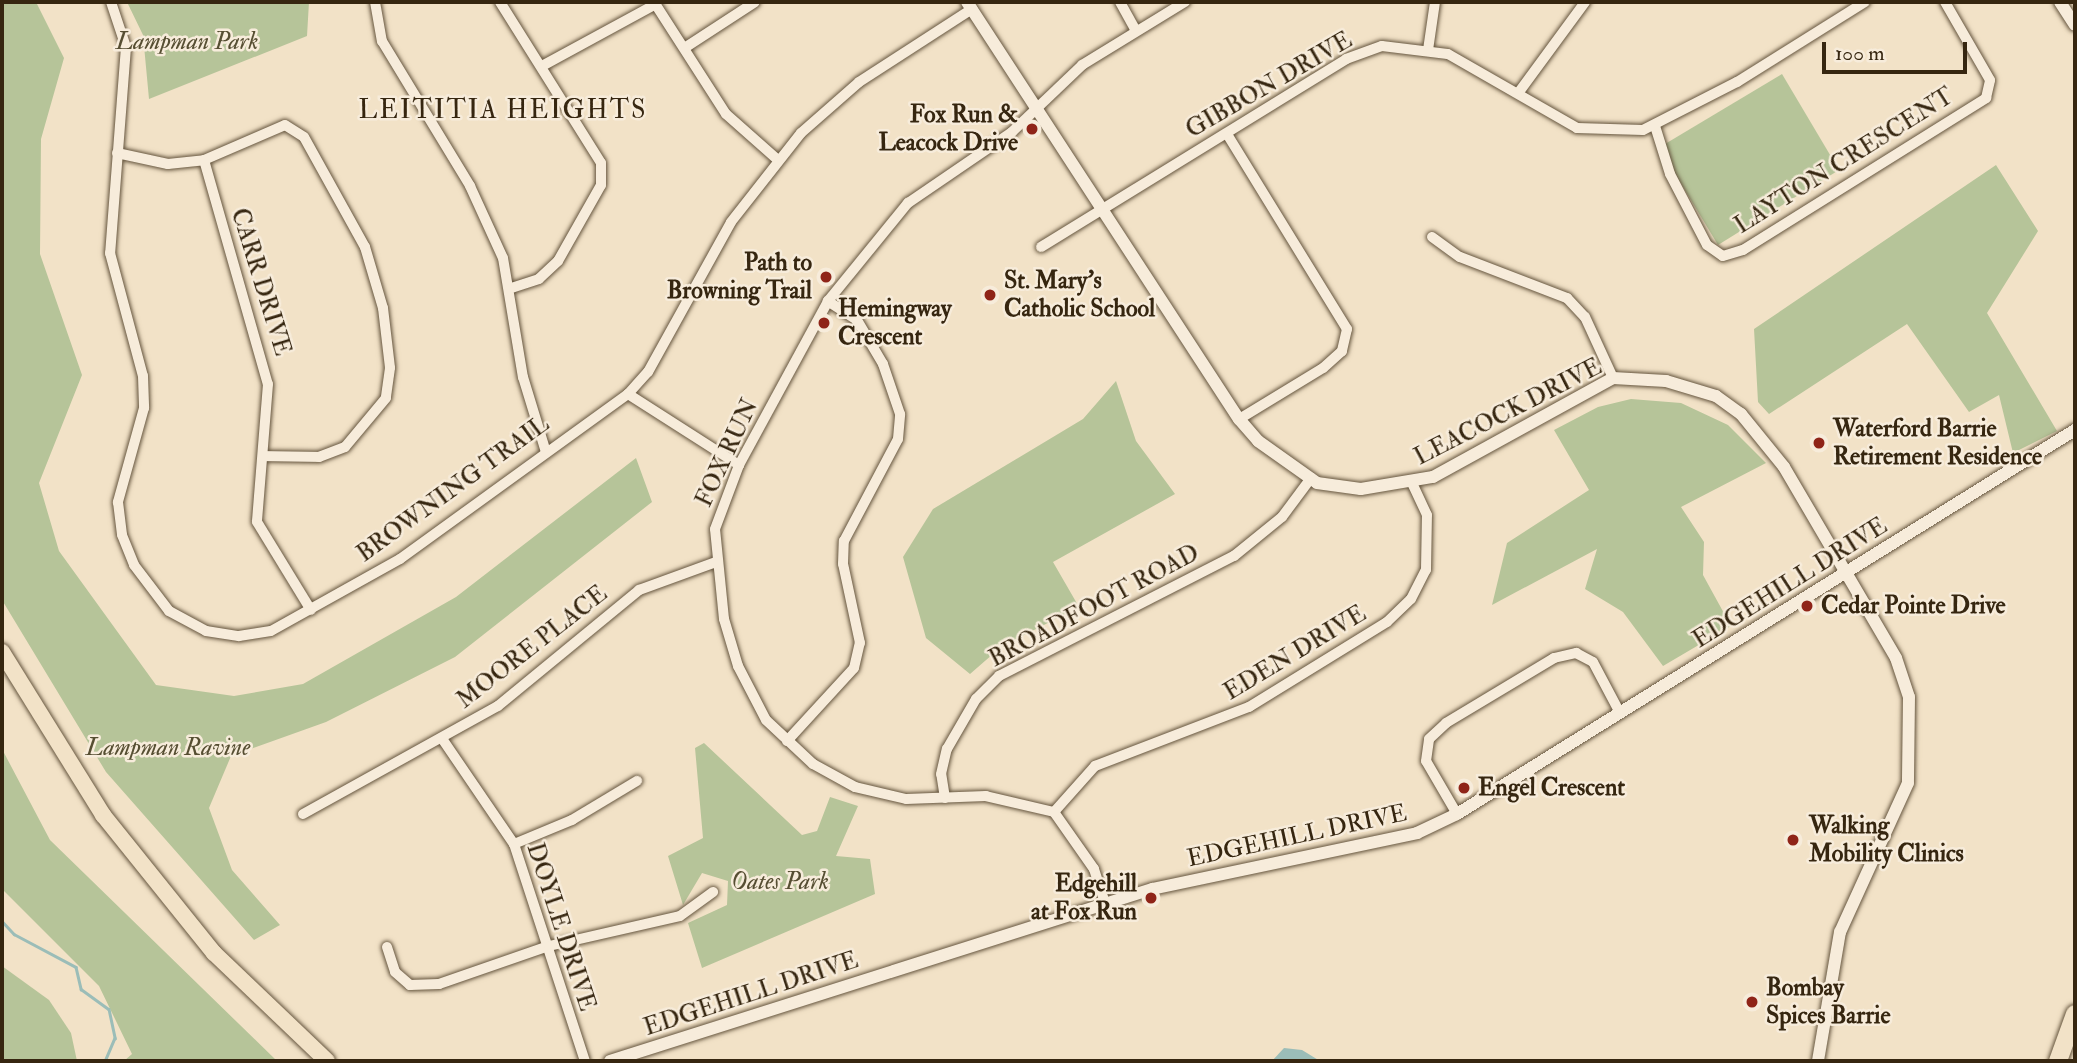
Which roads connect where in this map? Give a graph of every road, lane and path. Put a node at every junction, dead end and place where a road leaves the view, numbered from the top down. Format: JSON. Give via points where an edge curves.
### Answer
{"nodes":[{"id":1,"x":111,"y":2,"type":"edge"},
{"id":2,"x":374,"y":2,"type":"edge"},
{"id":3,"x":500,"y":2,"type":"edge"},
{"id":4,"x":755,"y":2,"type":"edge"},
{"id":5,"x":1121,"y":2,"type":"edge"},
{"id":6,"x":1185,"y":2,"type":"edge"},
{"id":7,"x":1435,"y":2,"type":"edge"},
{"id":8,"x":1585,"y":2,"type":"edge"},
{"id":9,"x":1865,"y":2,"type":"edge"},
{"id":10,"x":1945,"y":2,"type":"edge"},
{"id":11,"x":2060,"y":2,"type":"edge"},
{"id":12,"x":655,"y":3,"type":"edge"},
{"id":13,"x":970,"y":5,"type":"edge"},
{"id":14,"x":2075,"y":25,"type":"edge"},
{"id":15,"x":1135,"y":29,"type":"junction"},
{"id":16,"x":686,"y":47,"type":"junction"},
{"id":17,"x":1428,"y":50,"type":"junction"},
{"id":18,"x":542,"y":66,"type":"junction"},
{"id":19,"x":1519,"y":92,"type":"junction"},
{"id":20,"x":1036,"y":109,"type":"junction"},
{"id":21,"x":1655,"y":126,"type":"junction"},
{"id":22,"x":1227,"y":134,"type":"junction"},
{"id":23,"x":117,"y":153,"type":"junction"},
{"id":24,"x":204,"y":160,"type":"junction"},
{"id":25,"x":778,"y":160,"type":"junction"},
{"id":26,"x":1103,"y":208,"type":"junction"},
{"id":27,"x":1432,"y":237,"type":"dead end"},
{"id":28,"x":1041,"y":247,"type":"dead end"},
{"id":29,"x":511,"y":288,"type":"junction"},
{"id":30,"x":828,"y":301,"type":"junction"},
{"id":31,"x":1613,"y":379,"type":"junction"},
{"id":32,"x":628,"y":394,"type":"junction"},
{"id":33,"x":1239,"y":419,"type":"junction"},
{"id":34,"x":2075,"y":430,"type":"edge"},
{"id":35,"x":546,"y":452,"type":"junction"},
{"id":36,"x":264,"y":456,"type":"junction"},
{"id":37,"x":739,"y":465,"type":"junction"},
{"id":38,"x":1311,"y":478,"type":"junction"},
{"id":39,"x":1412,"y":483,"type":"junction"},
{"id":40,"x":716,"y":562,"type":"junction"},
{"id":41,"x":1845,"y":573,"type":"junction"},
{"id":42,"x":311,"y":610,"type":"junction"},
{"id":43,"x":2,"y":652,"type":"edge"},
{"id":44,"x":1620,"y":713,"type":"junction"},
{"id":45,"x":443,"y":740,"type":"junction"},
{"id":46,"x":788,"y":741,"type":"junction"},
{"id":47,"x":637,"y":781,"type":"dead end"},
{"id":48,"x":945,"y":799,"type":"junction"},
{"id":49,"x":1054,"y":812,"type":"junction"},
{"id":50,"x":303,"y":814,"type":"dead end"},
{"id":51,"x":1457,"y":814,"type":"junction"},
{"id":52,"x":514,"y":844,"type":"junction"},
{"id":53,"x":713,"y":891,"type":"dead end"},
{"id":54,"x":1105,"y":903,"type":"junction"},
{"id":55,"x":549,"y":946,"type":"junction"},
{"id":56,"x":387,"y":947,"type":"dead end"},
{"id":57,"x":2075,"y":1014,"type":"edge"},
{"id":58,"x":327,"y":1061,"type":"edge"},
{"id":59,"x":585,"y":1061,"type":"edge"},
{"id":60,"x":610,"y":1061,"type":"edge"},
{"id":61,"x":1818,"y":1061,"type":"edge"},
{"id":62,"x":2058,"y":1061,"type":"edge"}],
"edges":[{"from":1,"to":23,"type":"street","name":"BROWNING TRAIL","via":[[126,47]]},
{"from":2,"to":29,"type":"street","via":[[382,41],[470,186]]},
{"from":3,"to":18,"type":"street"},
{"from":4,"to":16,"type":"street"},
{"from":5,"to":15,"type":"street"},
{"from":6,"to":15,"type":"street","name":"FOX RUN"},
{"from":7,"to":17,"type":"street"},
{"from":8,"to":19,"type":"street"},
{"from":9,"to":21,"type":"street","name":"GIBBON DRIVE"},
{"from":10,"to":21,"type":"street","name":"LAYTON CRESCENT","via":[[1990,80],[1986,98],[1743,250],[1723,257],[1707,245],[1670,174]]},
{"from":11,"to":14,"type":"street"},
{"from":12,"to":16,"type":"street"},
{"from":12,"to":18,"type":"street"},
{"from":13,"to":20,"type":"street","name":"LEACOCK DRIVE"},
{"from":13,"to":25,"type":"street","name":"BROWNING TRAIL","via":[[859,82]]},
{"from":15,"to":20,"type":"street","name":"FOX RUN","via":[[1082,65]]},
{"from":16,"to":25,"type":"street","via":[[726,114]]},
{"from":17,"to":19,"type":"street","name":"GIBBON DRIVE"},
{"from":17,"to":22,"type":"street","name":"GIBBON DRIVE","via":[[1381,46],[1346,59]]},
{"from":18,"to":29,"type":"street","via":[[601,163],[601,185],[558,261],[539,279]]},
{"from":19,"to":21,"type":"street","name":"GIBBON DRIVE","via":[[1543,114],[1577,128],[1610,133]]},
{"from":20,"to":26,"type":"street","name":"LEACOCK DRIVE"},
{"from":20,"to":30,"type":"street","name":"FOX RUN","via":[[908,203]]},
{"from":22,"to":26,"type":"street","name":"GIBBON DRIVE"},
{"from":22,"to":33,"type":"street","via":[[1346,329],[1342,351],[1323,368]]},
{"from":23,"to":24,"type":"street","via":[[168,164]]},
{"from":23,"to":42,"type":"street","name":"BROWNING TRAIL","via":[[110,253],[143,376],[144,408],[118,502],[122,536],[153,593],[176,616],[206,631],[239,636],[271,631]]},
{"from":24,"to":36,"type":"street","name":"CARR DRIVE","via":[[261,346],[269,406]]},
{"from":24,"to":36,"type":"street","via":[[285,125],[304,137],[365,247],[383,308],[390,368],[386,398],[369,426],[345,447],[319,457]]},
{"from":25,"to":32,"type":"street","name":"BROWNING TRAIL","via":[[732,222],[648,372]]},
{"from":26,"to":28,"type":"street","name":"GIBBON DRIVE"},
{"from":26,"to":33,"type":"street","name":"LEACOCK DRIVE"},
{"from":27,"to":31,"type":"street","via":[[1460,257],[1567,298],[1585,317]]},
{"from":29,"to":35,"type":"street","via":[[523,377]]},
{"from":30,"to":37,"type":"street","name":"FOX RUN"},
{"from":30,"to":46,"type":"street","via":[[857,320],[883,364],[900,414],[898,439],[844,541],[843,564],[860,643],[854,668]]},
{"from":31,"to":39,"type":"street","name":"LEACOCK DRIVE"},
{"from":31,"to":41,"type":"street","name":"LEACOCK DRIVE","via":[[1666,381],[1716,396],[1741,414],[1784,467]]},
{"from":32,"to":35,"type":"street","name":"BROWNING TRAIL"},
{"from":32,"to":37,"type":"street"},
{"from":33,"to":38,"type":"street","name":"LEACOCK DRIVE","via":[[1258,441]]},
{"from":34,"to":41,"type":"street","name":"EDGEHILL DRIVE"},
{"from":35,"to":42,"type":"street","name":"BROWNING TRAIL","via":[[401,559]]},
{"from":36,"to":42,"type":"street","name":"CARR DRIVE","via":[[257,522]]},
{"from":37,"to":40,"type":"street","name":"FOX RUN","via":[[715,529]]},
{"from":38,"to":39,"type":"street","name":"LEACOCK DRIVE","via":[[1362,489]]},
{"from":38,"to":48,"type":"street","name":"BROADFOOT ROAD","via":[[1282,517],[1234,556],[999,676],[976,699],[947,749],[941,774]]},
{"from":39,"to":49,"type":"street","name":"EDEN DRIVE","via":[[1427,515],[1426,570],[1411,599],[1387,622],[1249,707],[1095,766]]},
{"from":40,"to":45,"type":"street","name":"MOORE PLACE","via":[[639,590],[499,706]]},
{"from":40,"to":46,"type":"street","name":"FOX RUN","via":[[738,666],[766,720]]},
{"from":41,"to":44,"type":"street","name":"EDGEHILL DRIVE"},
{"from":41,"to":61,"type":"street","via":[[1896,658],[1909,697],[1912,742],[1908,783],[1894,822],[1840,932]]},
{"from":43,"to":58,"type":"main road","via":[[103,815],[214,953]]},
{"from":44,"to":51,"type":"street","name":"EDGEHILL DRIVE"},
{"from":44,"to":51,"type":"street","via":[[1593,662],[1576,653],[1554,658],[1447,723],[1429,739],[1426,761]]},
{"from":45,"to":50,"type":"street","name":"MOORE PLACE"},
{"from":45,"to":52,"type":"street","name":"DOYLE DRIVE"},
{"from":46,"to":48,"type":"street","name":"FOX RUN","via":[[813,764],[855,787],[906,799]]},
{"from":47,"to":52,"type":"street","via":[[572,820]]},
{"from":48,"to":49,"type":"street","name":"FOX RUN","via":[[986,796]]},
{"from":49,"to":54,"type":"street","via":[[1094,869]]},
{"from":51,"to":54,"type":"street","name":"EDGEHILL DRIVE","via":[[1417,832]]},
{"from":52,"to":55,"type":"street","name":"DOYLE DRIVE"},
{"from":53,"to":55,"type":"street","via":[[680,916]]},
{"from":54,"to":60,"type":"street","name":"EDGEHILL DRIVE"},
{"from":55,"to":56,"type":"street","via":[[439,984],[410,985],[395,972]]},
{"from":55,"to":59,"type":"street","name":"DOYLE DRIVE"},
{"from":57,"to":62,"type":"highway"}]}
